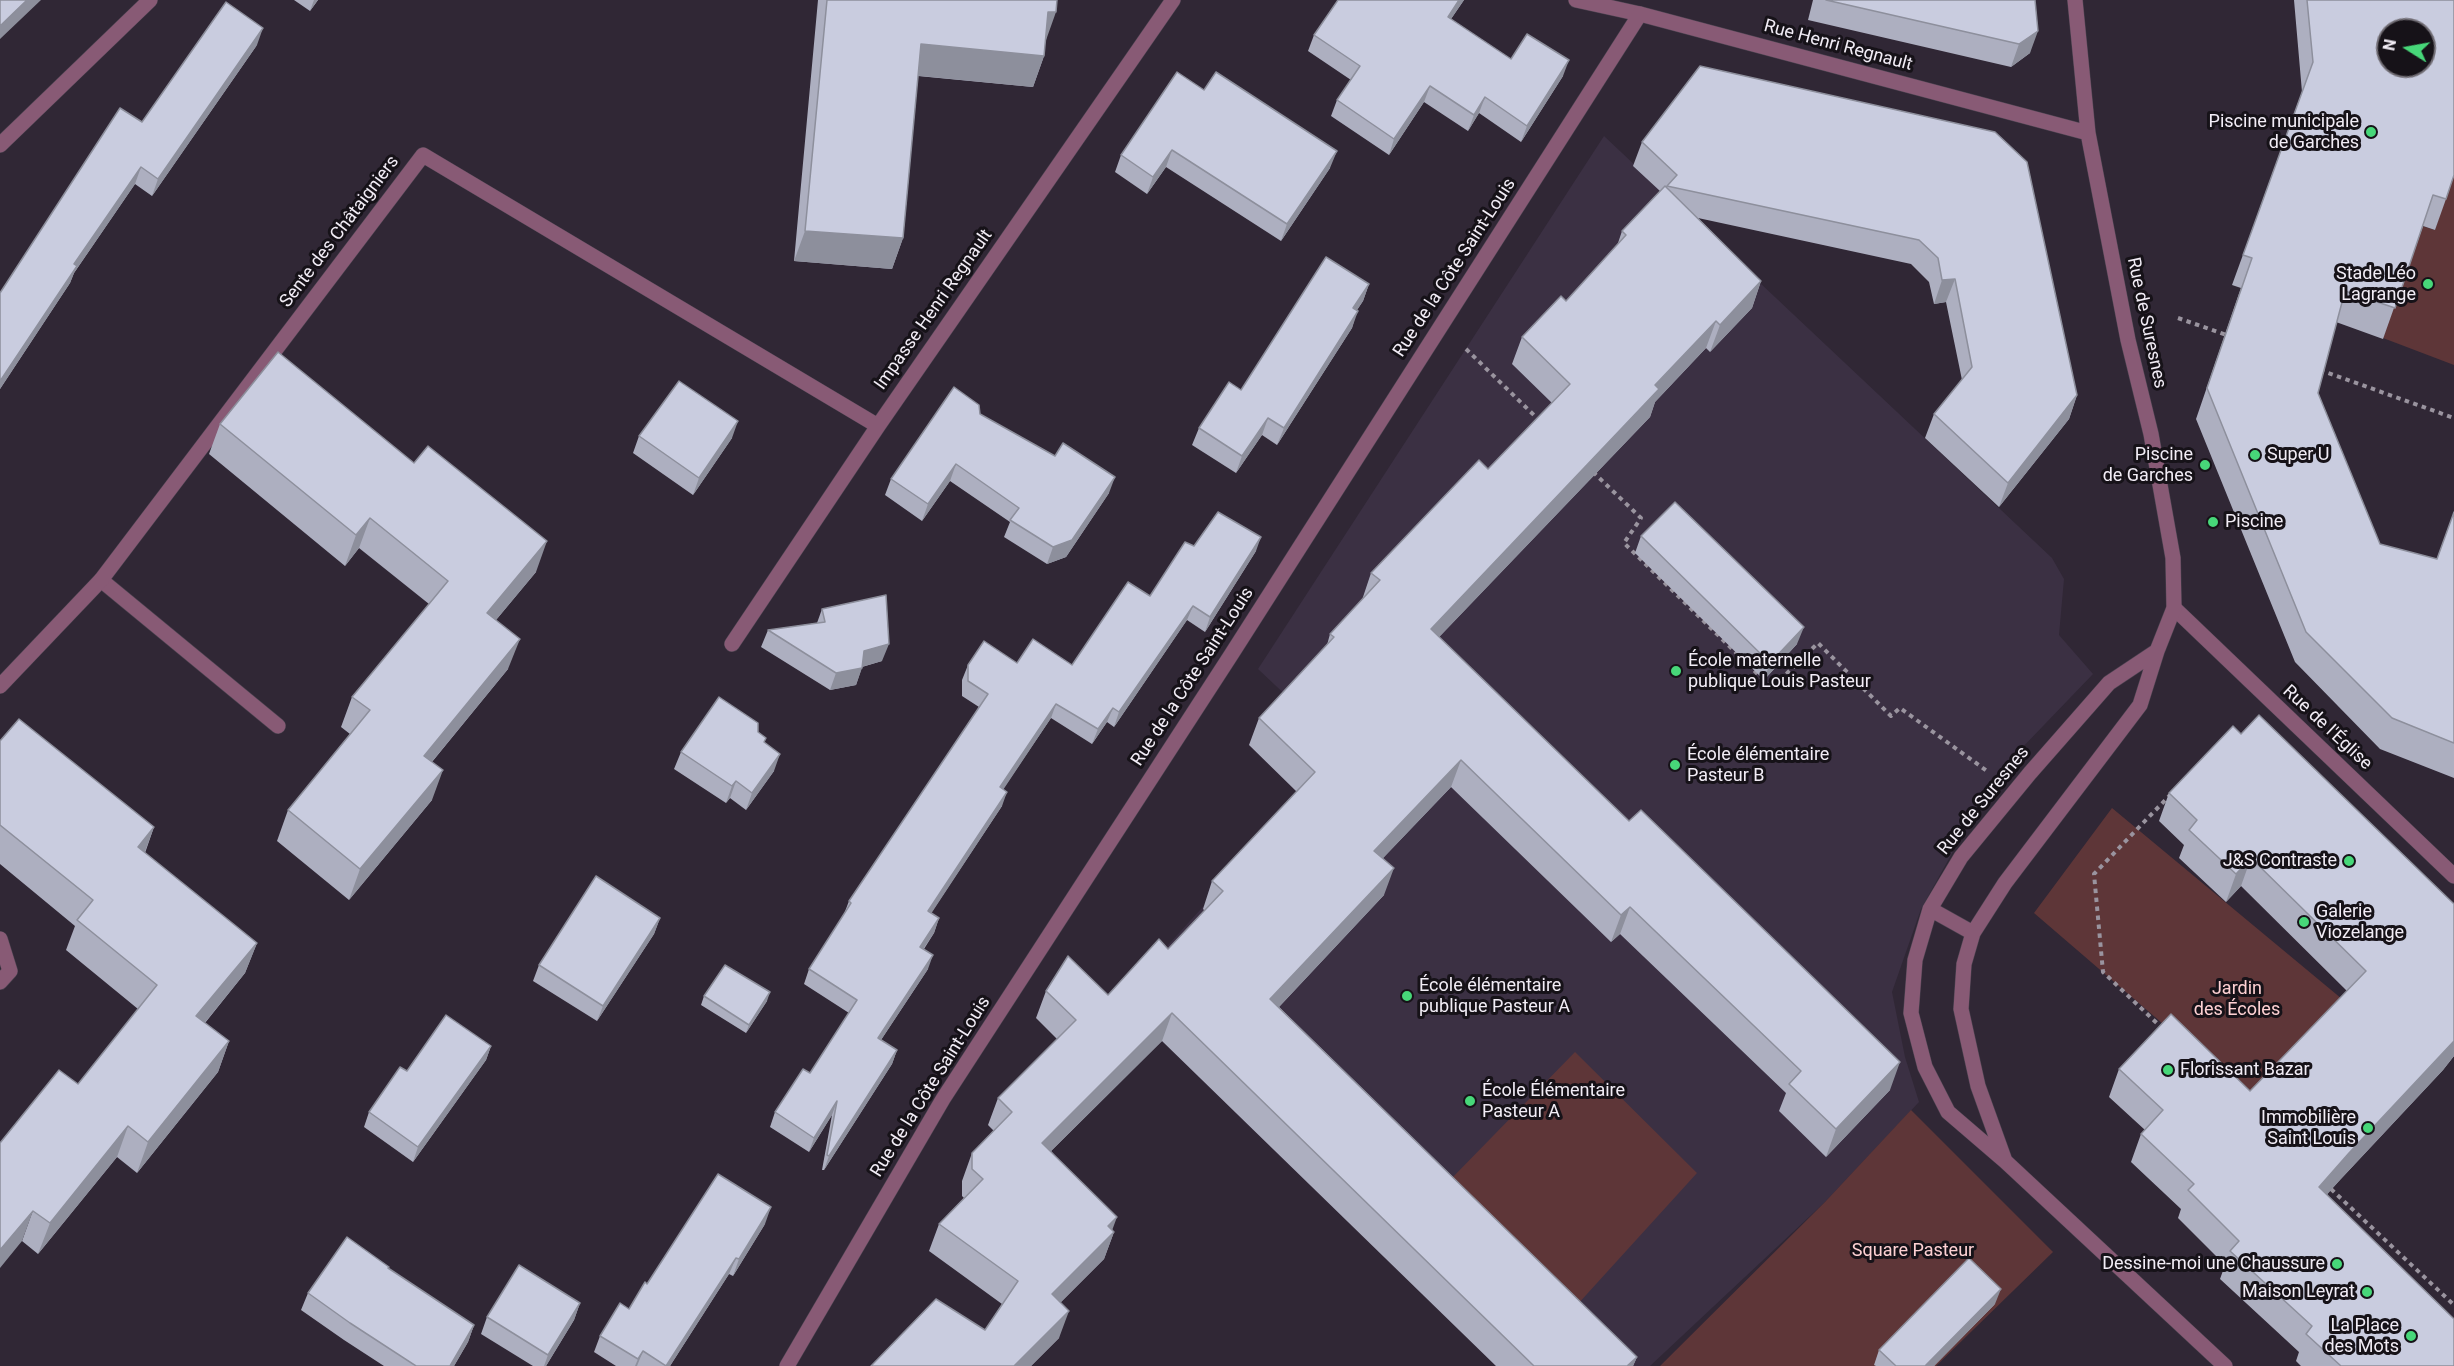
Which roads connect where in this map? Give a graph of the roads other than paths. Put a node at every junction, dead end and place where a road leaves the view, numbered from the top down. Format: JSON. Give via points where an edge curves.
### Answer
{"nodes":[{"id":1,"x":150,"y":0,"type":"edge"},
{"id":2,"x":1173,"y":0,"type":"edge"},
{"id":3,"x":1576,"y":0,"type":"edge"},
{"id":4,"x":2075,"y":0,"type":"edge"},
{"id":5,"x":1640,"y":14,"type":"junction"},
{"id":6,"x":2088,"y":133,"type":"junction"},
{"id":7,"x":0,"y":145,"type":"edge"},
{"id":8,"x":878,"y":426,"type":"junction"},
{"id":9,"x":101,"y":580,"type":"junction"},
{"id":10,"x":2174,"y":608,"type":"junction"},
{"id":11,"x":732,"y":644,"type":"dead end"},
{"id":12,"x":2157,"y":651,"type":"junction"},
{"id":13,"x":0,"y":686,"type":"edge"},
{"id":14,"x":278,"y":726,"type":"dead end"},
{"id":15,"x":2454,"y":876,"type":"edge"},
{"id":16,"x":1930,"y":909,"type":"junction"},
{"id":17,"x":1973,"y":933,"type":"junction"},
{"id":18,"x":0,"y":939,"type":"edge"},
{"id":19,"x":0,"y":982,"type":"edge"},
{"id":20,"x":2005,"y":1161,"type":"junction"},
{"id":21,"x":787,"y":1366,"type":"edge"},
{"id":22,"x":2224,"y":1366,"type":"edge"}],
"edges":[{"from":1,"to":7,"type":"street"},
{"from":2,"to":8,"type":"street","name":"Impasse Henri Regnault"},
{"from":3,"to":5,"type":"street","name":"Rue Henri Regnault"},
{"from":4,"to":6,"type":"street","name":"Rue de Suresnes"},
{"from":5,"to":6,"type":"street","name":"Rue Henri Regnault"},
{"from":5,"to":21,"type":"street","name":"Rue de la Côte Saint-Louis","via":[[943,1099]]},
{"from":6,"to":10,"type":"street","name":"Rue de Suresnes","via":[[2128,340],[2153,445],[2173,558]]},
{"from":8,"to":9,"type":"street","name":"Sente des Châtaigniers","via":[[423,155]]},
{"from":8,"to":11,"type":"street","name":"Impasse Henri Regnault"},
{"from":9,"to":13,"type":"street","name":"Sente des Châtaigniers"},
{"from":9,"to":14,"type":"street"},
{"from":10,"to":12,"type":"street","name":"Rue de Suresnes"},
{"from":10,"to":15,"type":"street","name":"Rue de l'Église"},
{"from":12,"to":16,"type":"street","name":"Rue de Suresnes","via":[[2109,683],[1961,857]]},
{"from":12,"to":17,"type":"street","name":"Rue de Suresnes","via":[[2140,705],[2005,883]]},
{"from":16,"to":17,"type":"street"},
{"from":16,"to":20,"type":"street","name":"Rue de Suresnes","via":[[1915,960],[1911,1013],[1925,1067],[1948,1112]]},
{"from":17,"to":20,"type":"street","name":"Rue de Suresnes","via":[[1964,964],[1961,1009],[1978,1086]]},
{"from":18,"to":19,"type":"street","via":[[10,972]]},
{"from":20,"to":22,"type":"street","name":"Rue de Suresnes"}]}
